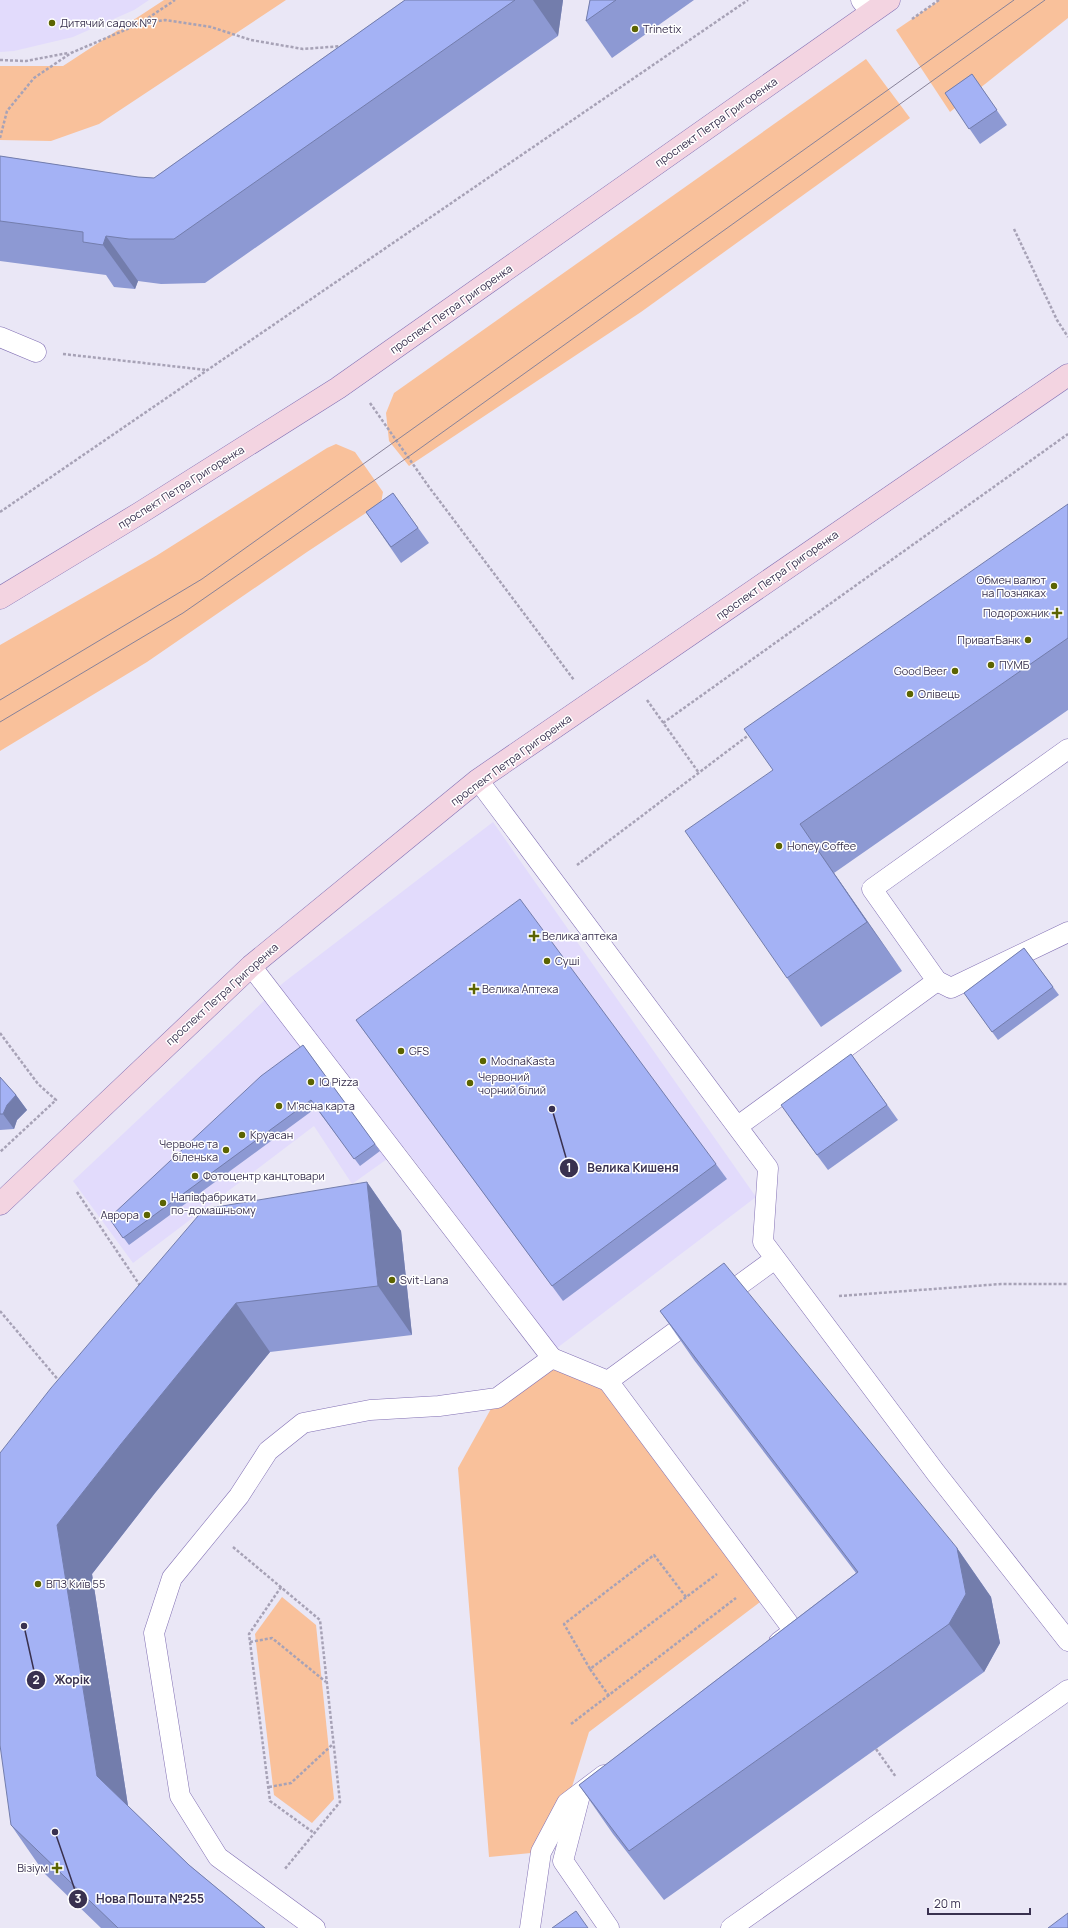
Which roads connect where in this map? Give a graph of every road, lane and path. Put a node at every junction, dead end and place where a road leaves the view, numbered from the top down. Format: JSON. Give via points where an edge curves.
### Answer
{"nodes":[{"id":1,"x":175,"y":0,"type":"edge"},
{"id":2,"x":748,"y":0,"type":"edge"},
{"id":3,"x":889,"y":0,"type":"edge"},
{"id":4,"x":866,"y":7,"type":"edge"},
{"id":5,"x":139,"y":24,"type":"junction"},
{"id":6,"x":347,"y":45,"type":"edge"},
{"id":7,"x":71,"y":53,"type":"junction"},
{"id":8,"x":0,"y":60,"type":"edge"},
{"id":9,"x":0,"y":138,"type":"edge"},
{"id":10,"x":1014,"y":229,"type":"dead end"},
{"id":11,"x":0,"y":337,"type":"edge"},
{"id":12,"x":1068,"y":337,"type":"edge"},
{"id":13,"x":36,"y":352,"type":"joint"},
{"id":14,"x":207,"y":370,"type":"junction"},
{"id":15,"x":1068,"y":375,"type":"edge"},
{"id":16,"x":370,"y":403,"type":"dead end"},
{"id":17,"x":1068,"y":434,"type":"edge"},
{"id":18,"x":0,"y":512,"type":"edge"},
{"id":19,"x":0,"y":597,"type":"edge"},
{"id":20,"x":630,"y":676,"type":"junction"},
{"id":21,"x":574,"y":681,"type":"dead end"},
{"id":22,"x":663,"y":723,"type":"junction"},
{"id":23,"x":754,"y":731,"type":"edge"},
{"id":24,"x":1068,"y":749,"type":"edge"},
{"id":25,"x":699,"y":773,"type":"junction"},
{"id":26,"x":478,"y":780,"type":"junction"},
{"id":27,"x":555,"y":883,"type":"junction"},
{"id":28,"x":1068,"y":932,"type":"edge"},
{"id":29,"x":251,"y":966,"type":"junction"},
{"id":30,"x":937,"y":981,"type":"junction"},
{"id":31,"x":0,"y":1033,"type":"edge"},
{"id":32,"x":738,"y":1126,"type":"junction"},
{"id":33,"x":0,"y":1152,"type":"edge"},
{"id":34,"x":77,"y":1192,"type":"dead end"},
{"id":35,"x":0,"y":1204,"type":"edge"},
{"id":36,"x":775,"y":1258,"type":"junction"},
{"id":37,"x":1068,"y":1284,"type":"edge"},
{"id":38,"x":142,"y":1290,"type":"edge"},
{"id":39,"x":805,"y":1298,"type":"junction"},
{"id":40,"x":0,"y":1311,"type":"edge"},
{"id":41,"x":552,"y":1358,"type":"junction"},
{"id":42,"x":608,"y":1381,"type":"junction"},
{"id":43,"x":62,"y":1384,"type":"edge"},
{"id":44,"x":210,"y":1528,"type":"junction"},
{"id":45,"x":724,"y":1569,"type":"dead end"},
{"id":46,"x":280,"y":1587,"type":"junction"},
{"id":47,"x":742,"y":1593,"type":"dead end"},
{"id":48,"x":686,"y":1597,"type":"junction"},
{"id":49,"x":1068,"y":1641,"type":"edge"},
{"id":50,"x":250,"y":1642,"type":"junction"},
{"id":51,"x":763,"y":1654,"type":"edge"},
{"id":52,"x":590,"y":1670,"type":"junction"},
{"id":53,"x":326,"y":1682,"type":"junction"},
{"id":54,"x":1068,"y":1690,"type":"edge"},
{"id":55,"x":608,"y":1696,"type":"junction"},
{"id":56,"x":571,"y":1724,"type":"dead end"},
{"id":57,"x":333,"y":1744,"type":"junction"},
{"id":58,"x":876,"y":1749,"type":"dead end"},
{"id":59,"x":620,"y":1763,"type":"edge"},
{"id":60,"x":269,"y":1787,"type":"junction"},
{"id":61,"x":581,"y":1793,"type":"junction"},
{"id":62,"x":912,"y":1800,"type":"junction"},
{"id":63,"x":314,"y":1833,"type":"junction"},
{"id":64,"x":265,"y":1892,"type":"junction"},
{"id":65,"x":315,"y":1928,"type":"edge"},
{"id":66,"x":530,"y":1928,"type":"edge"},
{"id":67,"x":609,"y":1928,"type":"edge"},
{"id":68,"x":731,"y":1928,"type":"edge"}],
"edges":[{"from":1,"to":5,"type":"path"},
{"from":2,"to":14,"type":"path"},
{"from":3,"to":4,"type":"main road","name":"проспект Петра Григоренка"},
{"from":4,"to":19,"type":"main road","name":"проспект Петра Григоренка","via":[[338,388],[147,509]]},
{"from":5,"to":6,"type":"path","via":[[165,20],[211,27],[251,40],[303,49]]},
{"from":5,"to":7,"type":"path"},
{"from":7,"to":8,"type":"path","via":[[26,61]]},
{"from":7,"to":9,"type":"path","via":[[34,78],[6,111]]},
{"from":10,"to":12,"type":"path","via":[[1057,320]]},
{"from":11,"to":13,"type":"lane"},
{"from":13,"to":14,"type":"path"},
{"from":14,"to":18,"type":"path"},
{"from":15,"to":20,"type":"main road","name":"проспект Петра Григоренка"},
{"from":16,"to":21,"type":"path","via":[[429,487]]},
{"from":17,"to":22,"type":"path"},
{"from":20,"to":22,"type":"path"},
{"from":20,"to":26,"type":"main road","name":"проспект Петра Григоренка"},
{"from":22,"to":25,"type":"path"},
{"from":23,"to":25,"type":"path"},
{"from":24,"to":30,"type":"lane","via":[[872,889]]},
{"from":25,"to":27,"type":"path"},
{"from":26,"to":27,"type":"lane"},
{"from":26,"to":29,"type":"main road","name":"проспект Петра Григоренка"},
{"from":27,"to":32,"type":"lane"},
{"from":28,"to":30,"type":"lane","via":[[951,988]]},
{"from":29,"to":35,"type":"main road","name":"проспект Петра Григоренка"},
{"from":29,"to":41,"type":"lane"},
{"from":30,"to":32,"type":"lane"},
{"from":31,"to":33,"type":"path","via":[[38,1084],[56,1100]]},
{"from":32,"to":36,"type":"lane","via":[[768,1168],[763,1242]]},
{"from":34,"to":38,"type":"path"},
{"from":36,"to":39,"type":"lane"},
{"from":36,"to":42,"type":"lane"},
{"from":37,"to":39,"type":"path","via":[[1001,1284]]},
{"from":39,"to":49,"type":"lane","via":[[936,1473]]},
{"from":40,"to":43,"type":"path"},
{"from":41,"to":42,"type":"lane"},
{"from":41,"to":44,"type":"lane","via":[[497,1398],[439,1406],[370,1410],[303,1423],[268,1451],[238,1496]]},
{"from":42,"to":51,"type":"lane","via":[[794,1631]]},
{"from":44,"to":46,"type":"path"},
{"from":44,"to":64,"type":"lane","via":[[172,1578],[154,1633],[180,1796],[218,1857]]},
{"from":45,"to":48,"type":"path"},
{"from":46,"to":50,"type":"path","via":[[249,1634]]},
{"from":46,"to":53,"type":"path","via":[[320,1620]]},
{"from":47,"to":55,"type":"path"},
{"from":48,"to":52,"type":"path"},
{"from":48,"to":52,"type":"path","via":[[654,1555],[564,1624]]},
{"from":50,"to":53,"type":"path","via":[[272,1638]]},
{"from":50,"to":60,"type":"path"},
{"from":52,"to":55,"type":"path"},
{"from":53,"to":57,"type":"path"},
{"from":54,"to":62,"type":"lane"},
{"from":55,"to":56,"type":"path"},
{"from":57,"to":60,"type":"path","via":[[292,1783]]},
{"from":57,"to":63,"type":"path","via":[[340,1802]]},
{"from":58,"to":62,"type":"path"},
{"from":59,"to":61,"type":"lane"},
{"from":60,"to":63,"type":"path","via":[[270,1801]]},
{"from":61,"to":66,"type":"lane","via":[[567,1803],[541,1852]]},
{"from":61,"to":67,"type":"lane","via":[[563,1861]]},
{"from":62,"to":68,"type":"lane"},
{"from":63,"to":64,"type":"path"},
{"from":64,"to":65,"type":"lane"}]}
